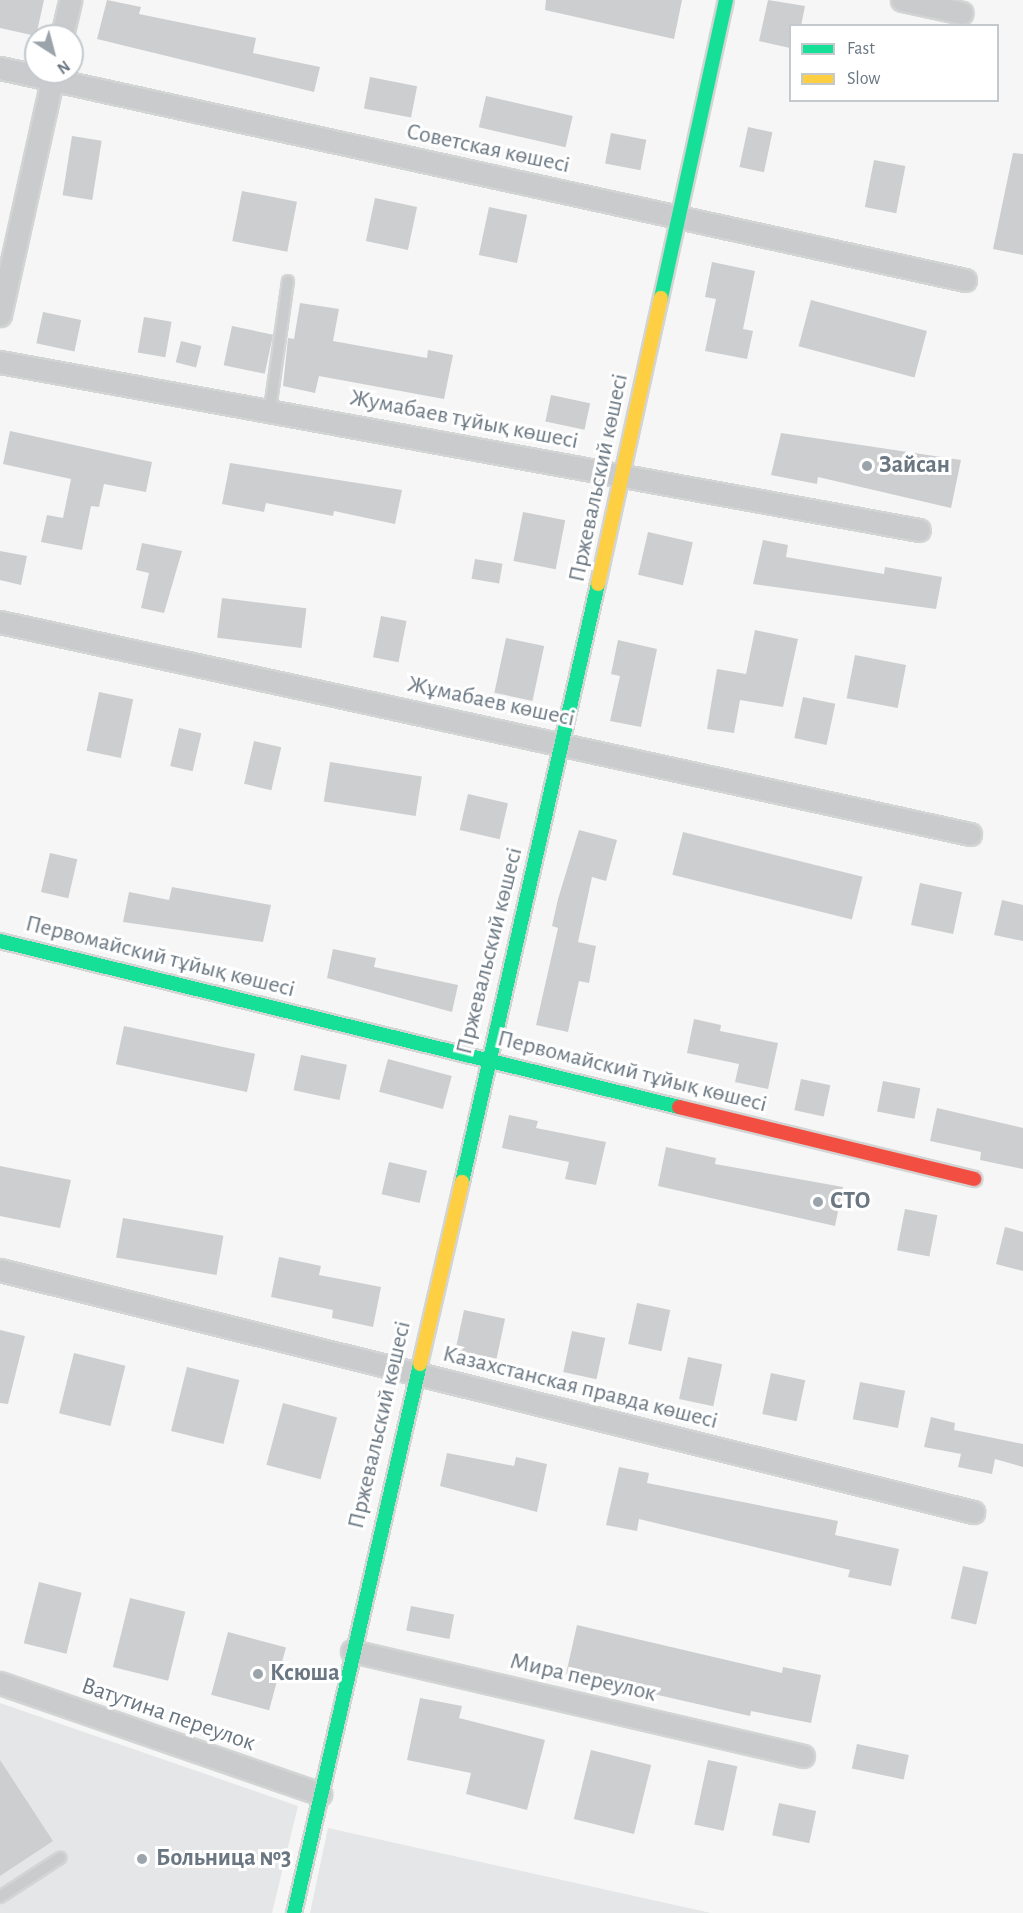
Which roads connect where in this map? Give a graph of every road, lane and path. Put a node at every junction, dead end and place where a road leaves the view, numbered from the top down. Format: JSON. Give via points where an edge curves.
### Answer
{"nodes":[{"id":1,"x":70,"y":0,"type":"edge"},
{"id":2,"x":726,"y":0,"type":"edge"},
{"id":3,"x":902,"y":0,"type":"edge"},
{"id":4,"x":962,"y":14,"type":"dead end"},
{"id":5,"x":65,"y":24,"type":"edge"},
{"id":6,"x":0,"y":68,"type":"edge"},
{"id":7,"x":24,"y":72,"type":"edge"},
{"id":8,"x":84,"y":83,"type":"edge"},
{"id":9,"x":51,"y":84,"type":"edge"},
{"id":10,"x":677,"y":217,"type":"junction"},
{"id":11,"x":288,"y":280,"type":"dead end"},
{"id":12,"x":965,"y":280,"type":"dead end"},
{"id":13,"x":0,"y":315,"type":"edge"},
{"id":14,"x":0,"y":362,"type":"edge"},
{"id":15,"x":270,"y":409,"type":"junction"},
{"id":16,"x":623,"y":476,"type":"junction"},
{"id":17,"x":919,"y":530,"type":"dead end"},
{"id":18,"x":0,"y":622,"type":"edge"},
{"id":19,"x":563,"y":744,"type":"junction"},
{"id":20,"x":970,"y":834,"type":"dead end"},
{"id":21,"x":0,"y":941,"type":"edge"},
{"id":22,"x":486,"y":1060,"type":"junction"},
{"id":23,"x":974,"y":1179,"type":"dead end"},
{"id":24,"x":0,"y":1270,"type":"edge"},
{"id":25,"x":415,"y":1373,"type":"junction"},
{"id":26,"x":973,"y":1512,"type":"dead end"},
{"id":27,"x":352,"y":1651,"type":"junction"},
{"id":28,"x":0,"y":1683,"type":"edge"},
{"id":29,"x":803,"y":1756,"type":"dead end"},
{"id":30,"x":320,"y":1794,"type":"junction"},
{"id":31,"x":60,"y":1858,"type":"dead end"},
{"id":32,"x":0,"y":1897,"type":"edge"},
{"id":33,"x":294,"y":1913,"type":"edge"}],
"edges":[{"from":1,"to":5,"type":"street"},
{"from":2,"to":10,"type":"street","name":"Пржевальский көшесі"},
{"from":3,"to":4,"type":"street"},
{"from":6,"to":7,"type":"street","name":"Советская көшесі"},
{"from":8,"to":10,"type":"street","name":"Советская көшесі"},
{"from":9,"to":13,"type":"street"},
{"from":10,"to":12,"type":"street","name":"Советская көшесі"},
{"from":10,"to":16,"type":"street","name":"Пржевальский көшесі"},
{"from":11,"to":15,"type":"lane"},
{"from":14,"to":15,"type":"street","name":"Жумабаев тұйық көшесі"},
{"from":15,"to":16,"type":"street","name":"Жумабаев тұйық көшесі"},
{"from":16,"to":17,"type":"street","name":"Жумабаев тұйық көшесі"},
{"from":16,"to":19,"type":"street","name":"Пржевальский көшесі"},
{"from":18,"to":19,"type":"street","name":"Жұмабаев көшесі"},
{"from":19,"to":20,"type":"street","name":"Жұмабаев көшесі"},
{"from":19,"to":22,"type":"street","name":"Пржевальский көшесі"},
{"from":21,"to":22,"type":"street","name":"Первомайский тұйық көшесі"},
{"from":22,"to":23,"type":"street","name":"Первомайский тұйық көшесі"},
{"from":22,"to":25,"type":"street","name":"Пржевальский көшесі"},
{"from":24,"to":25,"type":"street","name":"Казахстанская правда көшесі"},
{"from":25,"to":26,"type":"street","name":"Казахстанская правда көшесі"},
{"from":25,"to":27,"type":"street","name":"Пржевальский көшесі"},
{"from":27,"to":29,"type":"street","name":"Мира переулок"},
{"from":27,"to":30,"type":"street","name":"Пржевальский көшесі"},
{"from":28,"to":30,"type":"street","name":"Ватутина переулок"},
{"from":30,"to":33,"type":"street","name":"Пржевальский көшесі"},
{"from":31,"to":32,"type":"lane"}]}
